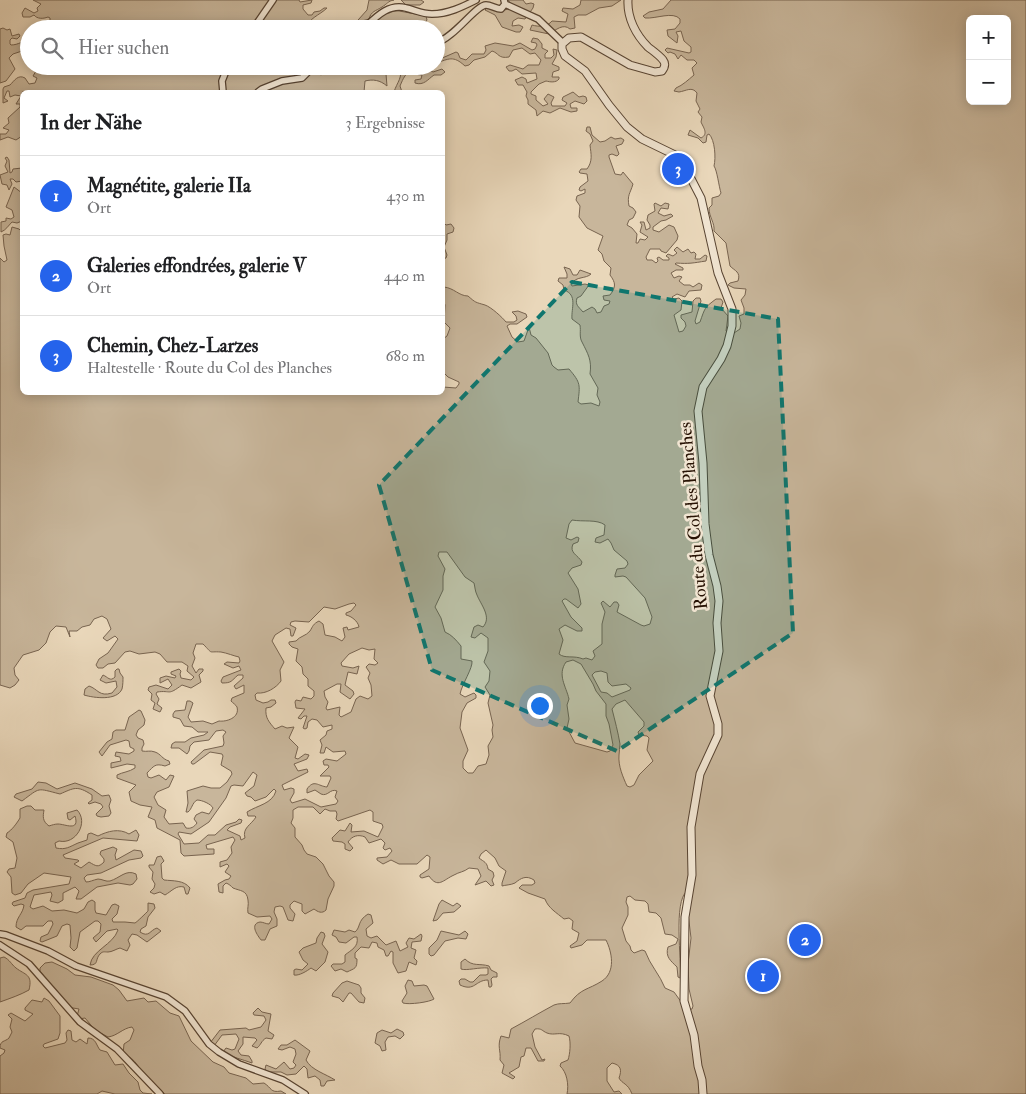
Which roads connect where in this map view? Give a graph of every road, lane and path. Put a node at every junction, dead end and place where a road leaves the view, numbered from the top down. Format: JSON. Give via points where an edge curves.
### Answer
{"nodes":[{"id":1,"x":272,"y":0,"type":"edge"},
{"id":2,"x":476,"y":0,"type":"edge"},
{"id":3,"x":628,"y":0,"type":"edge"},
{"id":4,"x":505,"y":2,"type":"edge"},
{"id":5,"x":259,"y":20,"type":"edge"},
{"id":6,"x":373,"y":20,"type":"edge"},
{"id":7,"x":445,"y":39,"type":"edge"},
{"id":8,"x":563,"y":42,"type":"junction"},
{"id":9,"x":224,"y":75,"type":"edge"},
{"id":10,"x":305,"y":75,"type":"edge"},
{"id":11,"x":223,"y":90,"type":"edge"},
{"id":12,"x":261,"y":90,"type":"edge"},
{"id":13,"x":0,"y":934,"type":"edge"},
{"id":14,"x":0,"y":945,"type":"edge"},
{"id":15,"x":160,"y":1094,"type":"edge"},
{"id":16,"x":305,"y":1094,"type":"edge"},
{"id":17,"x":703,"y":1094,"type":"edge"}],
"edges":[{"from":1,"to":5,"type":"street"},
{"from":2,"to":6,"type":"street","via":[[440,14],[415,12],[396,6],[382,11]]},
{"from":3,"to":8,"type":"street","via":[[632,24],[643,41],[664,61],[662,72],[630,65],[581,37],[572,36]]},
{"from":4,"to":7,"type":"street","via":[[501,9],[482,6]]},
{"from":4,"to":8,"type":"street","via":[[538,18]]},
{"from":8,"to":17,"type":"street","name":"Route du Col des Planches","via":[[564,54],[584,71],[624,125],[642,139],[675,155],[689,174],[703,204],[718,274],[732,309],[727,346],[703,387],[698,411],[705,524],[719,601],[718,654],[710,696],[718,735],[700,774],[692,826],[693,873],[684,921],[684,1001],[694,1035]]},
{"from":9,"to":11,"type":"street"},
{"from":10,"to":12,"type":"street"},
{"from":13,"to":16,"type":"street","via":[[48,951],[76,966],[163,996],[183,1010],[218,1052],[239,1064],[279,1078]]},
{"from":14,"to":15,"type":"street","via":[[29,964],[80,1022],[116,1049]]}]}
